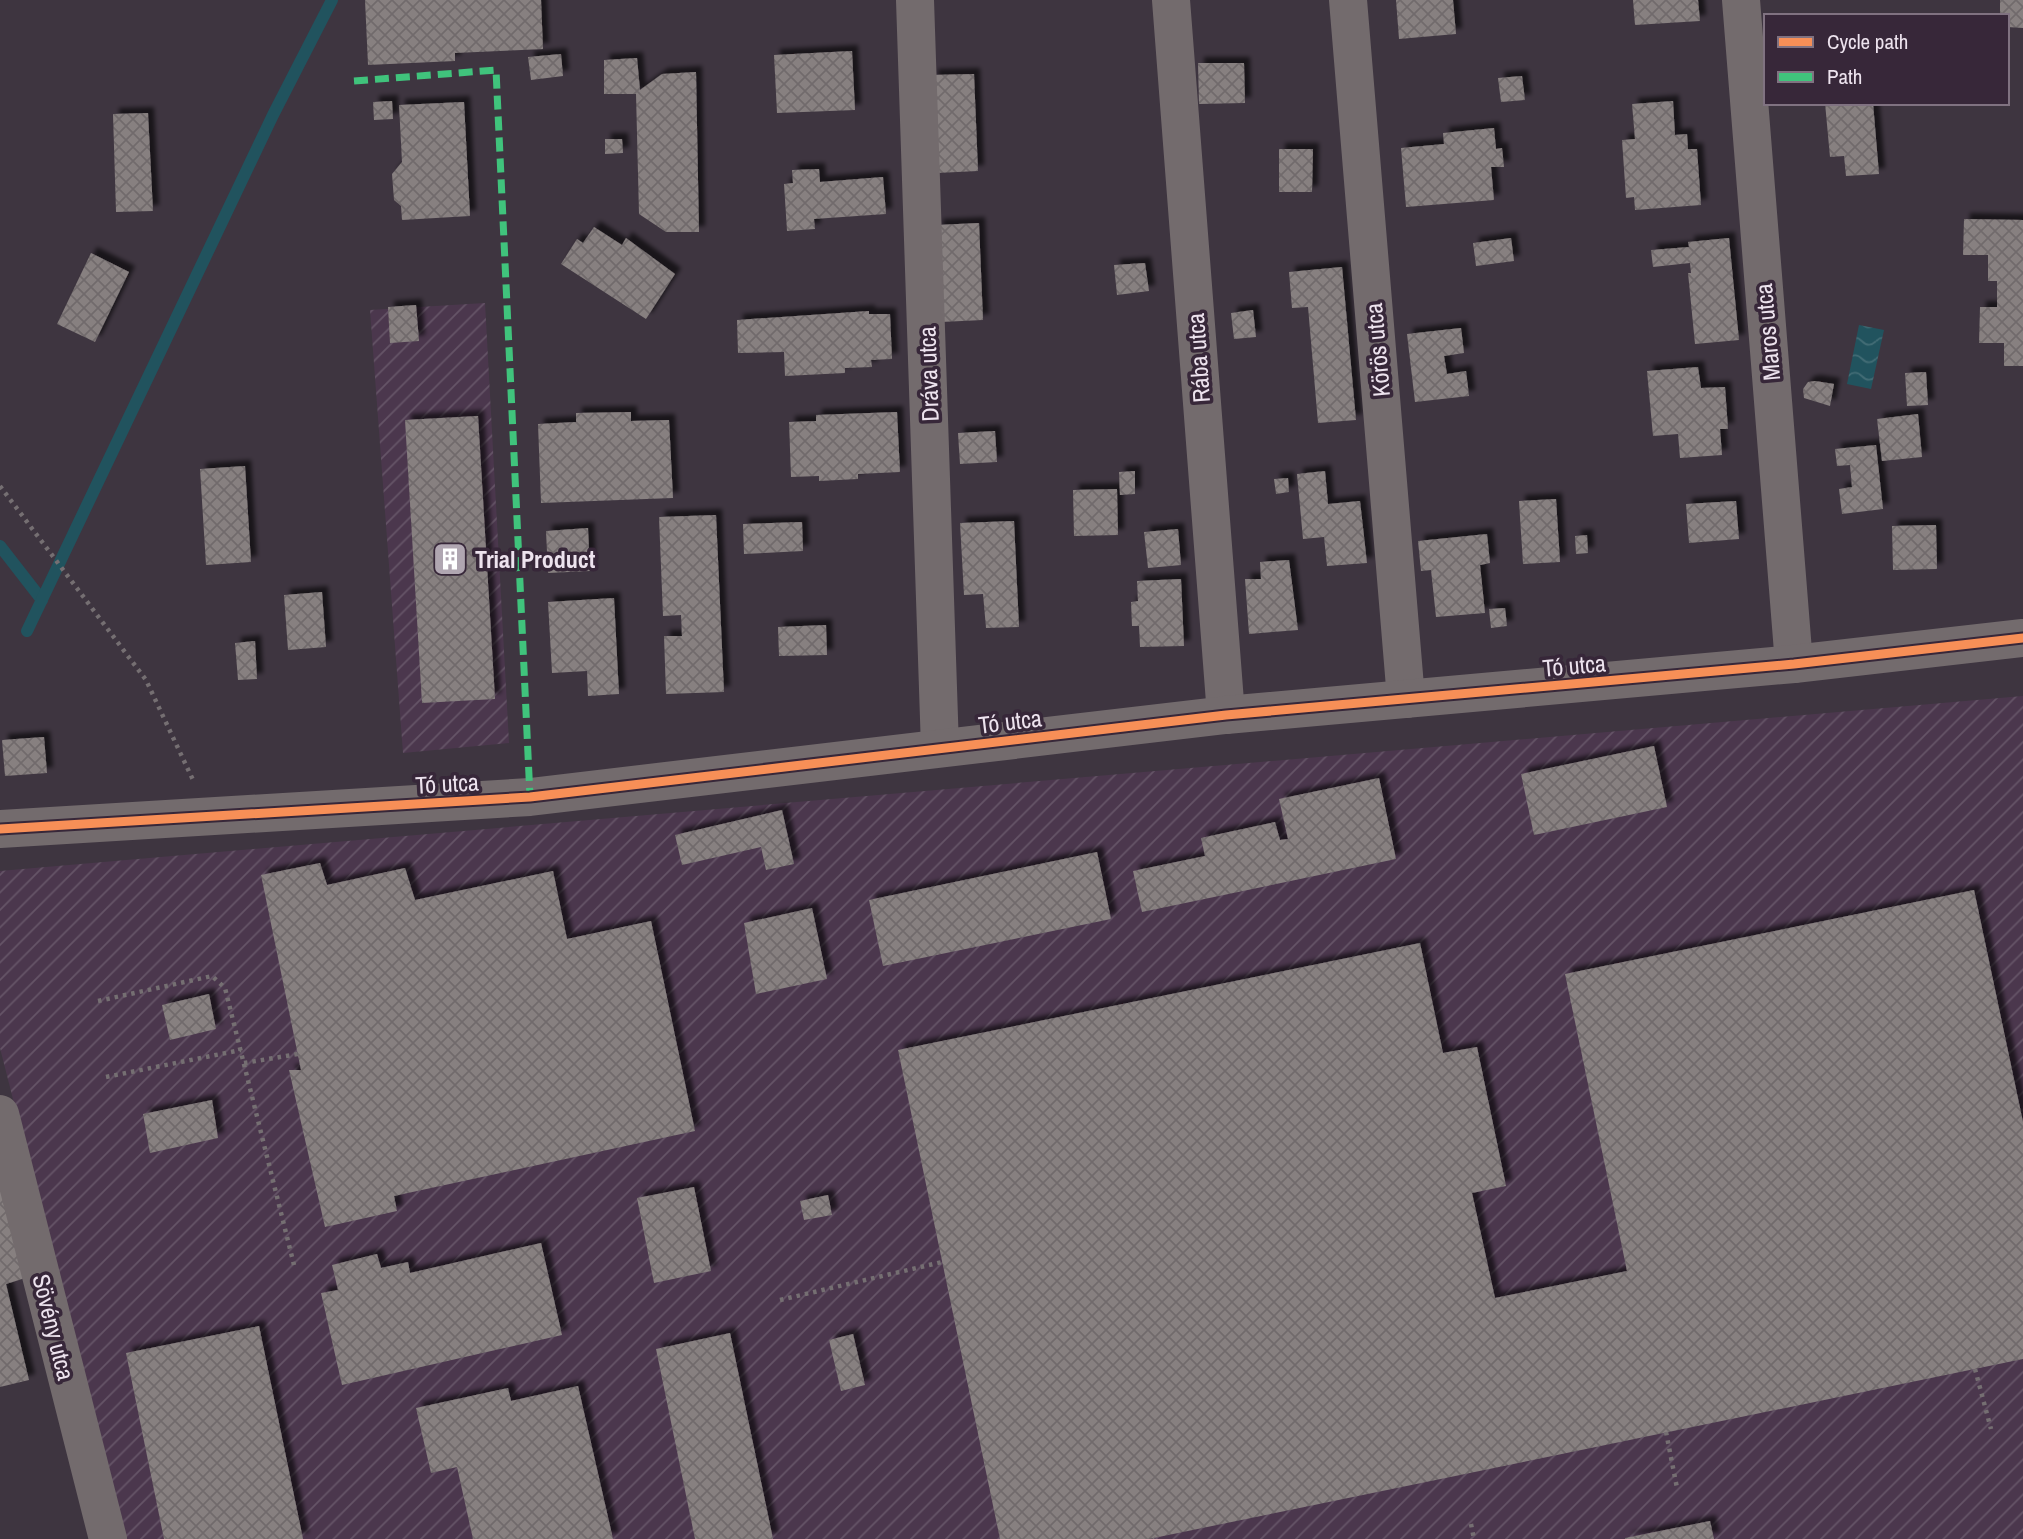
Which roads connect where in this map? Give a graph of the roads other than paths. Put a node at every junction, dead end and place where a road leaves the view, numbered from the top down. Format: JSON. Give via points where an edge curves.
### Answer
{"nodes":[{"id":1,"x":915,"y":0,"type":"edge"},
{"id":2,"x":1171,"y":0,"type":"edge"},
{"id":3,"x":1348,"y":0,"type":"edge"},
{"id":4,"x":1741,"y":0,"type":"edge"},
{"id":5,"x":2023,"y":638,"type":"edge"},
{"id":6,"x":1794,"y":664,"type":"junction"},
{"id":7,"x":1406,"y":699,"type":"junction"},
{"id":8,"x":1226,"y":715,"type":"junction"},
{"id":9,"x":940,"y":748,"type":"junction"},
{"id":10,"x":0,"y":829,"type":"edge"},
{"id":11,"x":0,"y":1114,"type":"edge"},
{"id":12,"x":108,"y":1539,"type":"edge"}],
"edges":[{"from":1,"to":9,"type":"street","name":"Dráva utca"},
{"from":2,"to":8,"type":"street","name":"Rába utca"},
{"from":3,"to":7,"type":"street","name":"Körös utca"},
{"from":4,"to":6,"type":"street","name":"Maros utca"},
{"from":5,"to":6,"type":"street","name":"Tó utca"},
{"from":6,"to":7,"type":"street","name":"Tó utca"},
{"from":7,"to":8,"type":"street","name":"Tó utca"},
{"from":8,"to":9,"type":"street","name":"Tó utca"},
{"from":9,"to":10,"type":"street","name":"Tó utca","via":[[530,797]]},
{"from":11,"to":12,"type":"street","name":"Sövény utca"}]}
